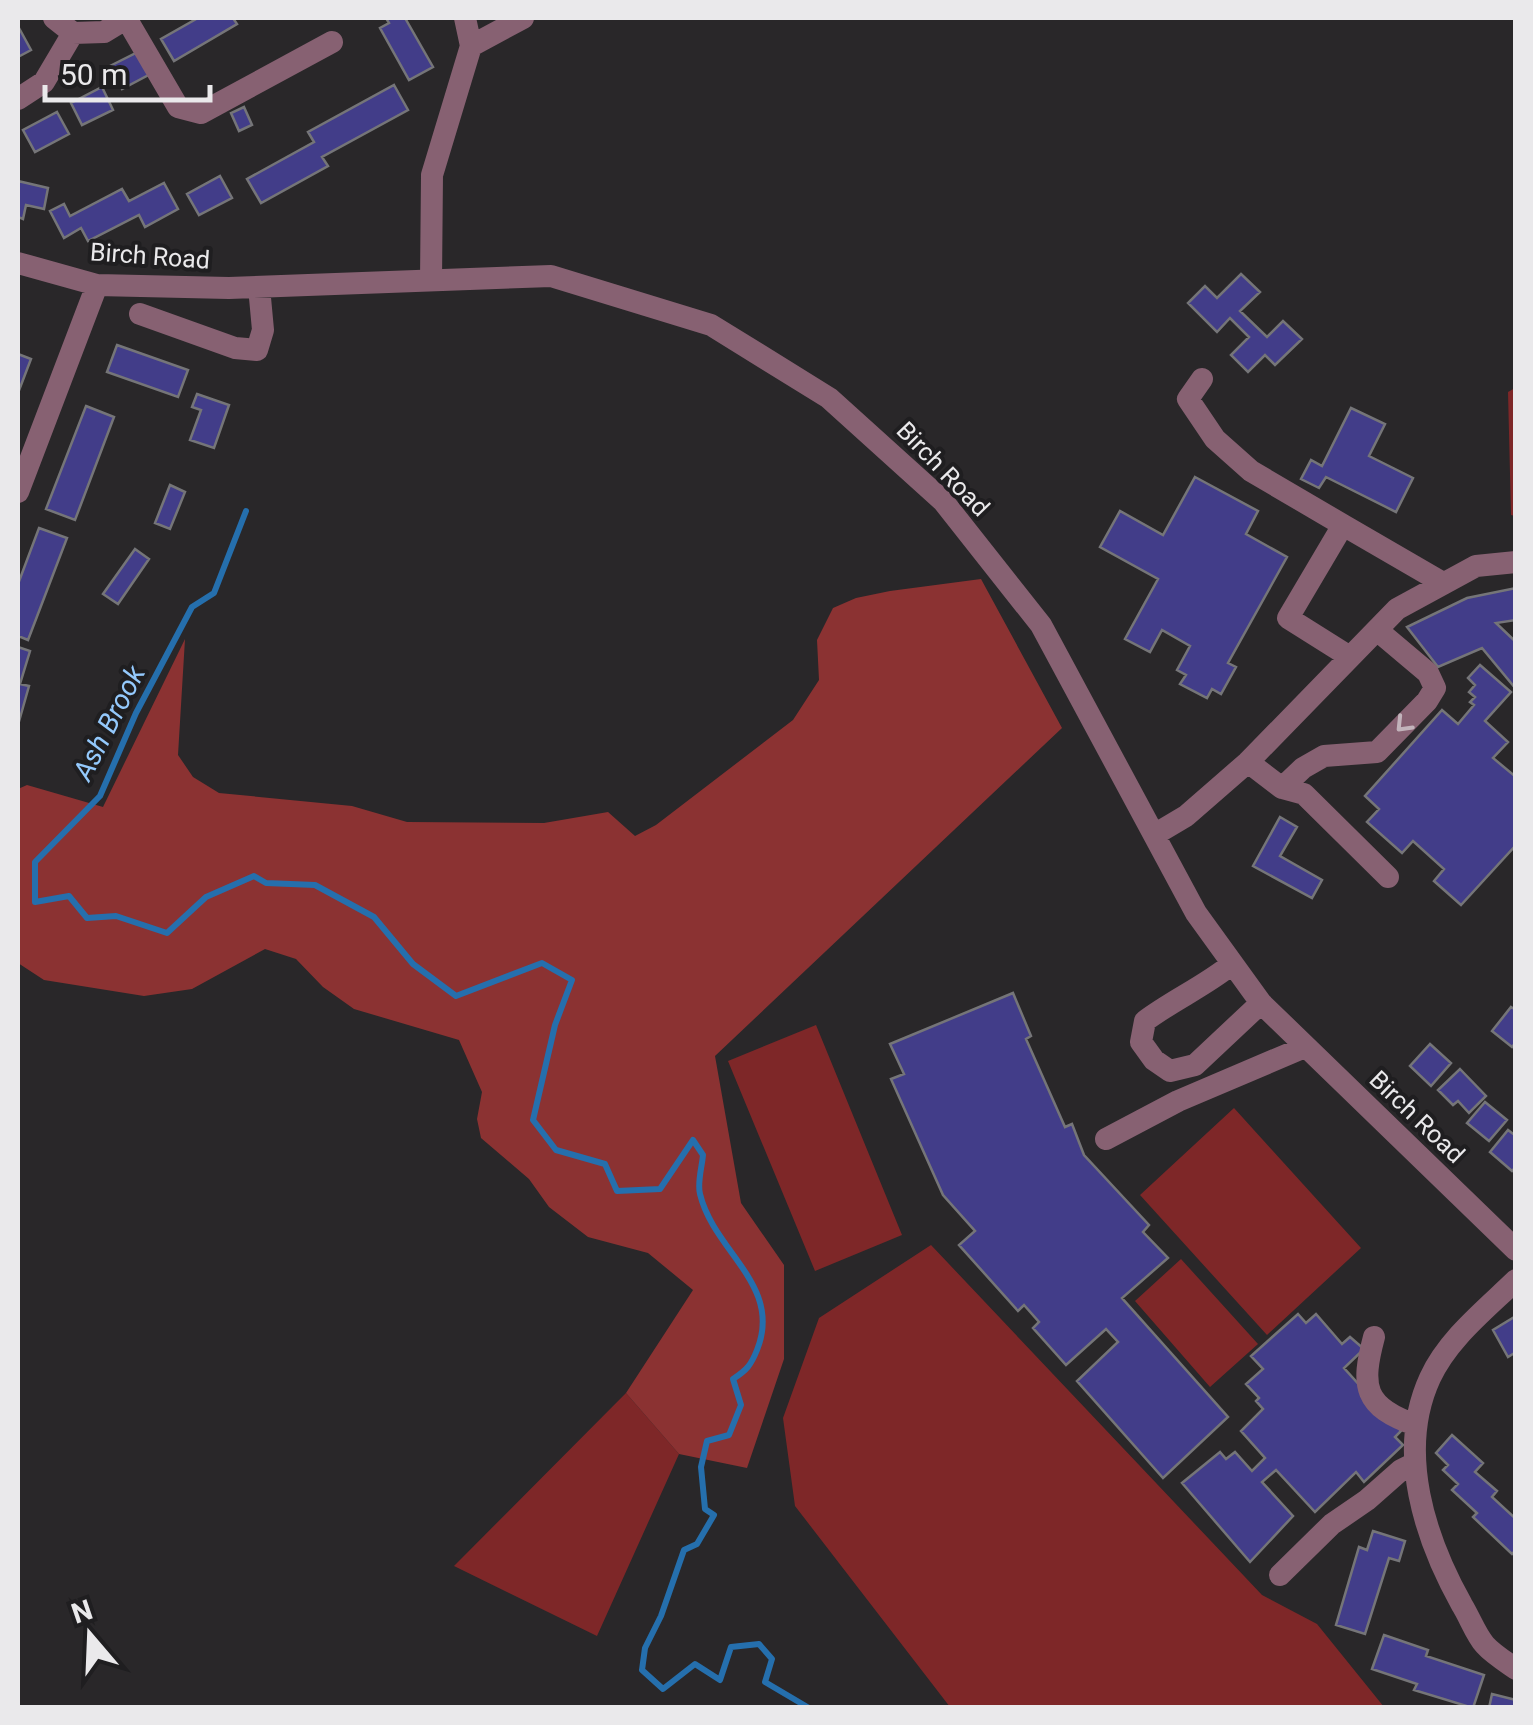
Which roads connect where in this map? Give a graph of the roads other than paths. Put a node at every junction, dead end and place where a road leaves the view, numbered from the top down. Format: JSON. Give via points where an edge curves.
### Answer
{"nodes":[{"id":1,"x":54,"y":18,"type":"edge"},
{"id":2,"x":126,"y":18,"type":"edge"},
{"id":3,"x":465,"y":18,"type":"edge"},
{"id":4,"x":522,"y":18,"type":"edge"},
{"id":5,"x":73,"y":33,"type":"junction"},
{"id":6,"x":332,"y":42,"type":"dead end"},
{"id":7,"x":471,"y":46,"type":"junction"},
{"id":8,"x":18,"y":99,"type":"edge"},
{"id":9,"x":18,"y":263,"type":"edge"},
{"id":10,"x":431,"y":280,"type":"junction"},
{"id":11,"x":98,"y":285,"type":"junction"},
{"id":12,"x":260,"y":287,"type":"junction"},
{"id":13,"x":140,"y":314,"type":"dead end"},
{"id":14,"x":1202,"y":379,"type":"dead end"},
{"id":15,"x":20,"y":478,"type":"edge"},
{"id":16,"x":1344,"y":524,"type":"junction"},
{"id":17,"x":1516,"y":562,"type":"edge"},
{"id":18,"x":1443,"y":584,"type":"junction"},
{"id":19,"x":1377,"y":630,"type":"junction"},
{"id":20,"x":1350,"y":657,"type":"junction"},
{"id":21,"x":1248,"y":762,"type":"junction"},
{"id":22,"x":1282,"y":788,"type":"junction"},
{"id":23,"x":1154,"y":835,"type":"junction"},
{"id":24,"x":1388,"y":877,"type":"dead end"},
{"id":25,"x":1232,"y":964,"type":"junction"},
{"id":26,"x":1261,"y":1003,"type":"junction"},
{"id":27,"x":1305,"y":1046,"type":"junction"},
{"id":28,"x":1170,"y":1072,"type":"junction"},
{"id":29,"x":1162,"y":1109,"type":"junction"},
{"id":30,"x":1106,"y":1138,"type":"dead end"},
{"id":31,"x":1516,"y":1250,"type":"edge"},
{"id":32,"x":1516,"y":1280,"type":"edge"},
{"id":33,"x":1374,"y":1337,"type":"dead end"},
{"id":34,"x":1416,"y":1425,"type":"junction"},
{"id":35,"x":1416,"y":1463,"type":"junction"},
{"id":36,"x":1280,"y":1574,"type":"dead end"},
{"id":37,"x":1516,"y":1669,"type":"edge"}],
"edges":[{"from":1,"to":5,"type":"street"},
{"from":2,"to":5,"type":"street","via":[[104,32]]},
{"from":2,"to":6,"type":"street","via":[[178,107],[201,113]]},
{"from":3,"to":7,"type":"street"},
{"from":4,"to":7,"type":"street"},
{"from":5,"to":8,"type":"street","via":[[44,82]]},
{"from":7,"to":10,"type":"street","via":[[432,175]]},
{"from":9,"to":11,"type":"street","name":"Birch Road"},
{"from":10,"to":12,"type":"street","name":"Birch Road"},
{"from":10,"to":23,"type":"street","name":"Birch Road","via":[[551,276],[711,325],[830,398],[943,501],[1041,625]]},
{"from":11,"to":12,"type":"street","name":"Birch Road"},
{"from":11,"to":15,"type":"street"},
{"from":12,"to":13,"type":"street","via":[[264,330],[257,350]]},
{"from":14,"to":16,"type":"street","via":[[1188,399],[1215,439],[1251,470]]},
{"from":16,"to":18,"type":"street"},
{"from":16,"to":20,"type":"street","via":[[1288,618]]},
{"from":17,"to":18,"type":"street","via":[[1476,566]]},
{"from":18,"to":19,"type":"street","via":[[1397,609]]},
{"from":19,"to":20,"type":"street"},
{"from":19,"to":22,"type":"street","one_way":true,"via":[[1428,672],[1434,688],[1427,701],[1377,752],[1324,756]]},
{"from":20,"to":21,"type":"street"},
{"from":21,"to":22,"type":"street"},
{"from":21,"to":23,"type":"street"},
{"from":22,"to":24,"type":"street","via":[[1304,794]]},
{"from":23,"to":25,"type":"street","name":"Birch Road"},
{"from":25,"to":26,"type":"street","name":"Birch Road"},
{"from":25,"to":28,"type":"street","via":[[1145,1021],[1142,1042]]},
{"from":26,"to":27,"type":"street","name":"Birch Road"},
{"from":26,"to":28,"type":"street","via":[[1195,1065]]},
{"from":27,"to":29,"type":"street"},
{"from":27,"to":31,"type":"street","name":"Birch Road"},
{"from":28,"to":29,"type":"street","via":[[1158,1094]]},
{"from":29,"to":30,"type":"street"},
{"from":32,"to":34,"type":"street","via":[[1454,1341],[1430,1378]]},
{"from":33,"to":34,"type":"street","via":[[1365,1370],[1368,1391],[1384,1409]]},
{"from":34,"to":35,"type":"street"},
{"from":35,"to":36,"type":"street","via":[[1332,1524]]},
{"from":35,"to":37,"type":"street","via":[[1426,1527],[1442,1569],[1485,1645]]}]}
